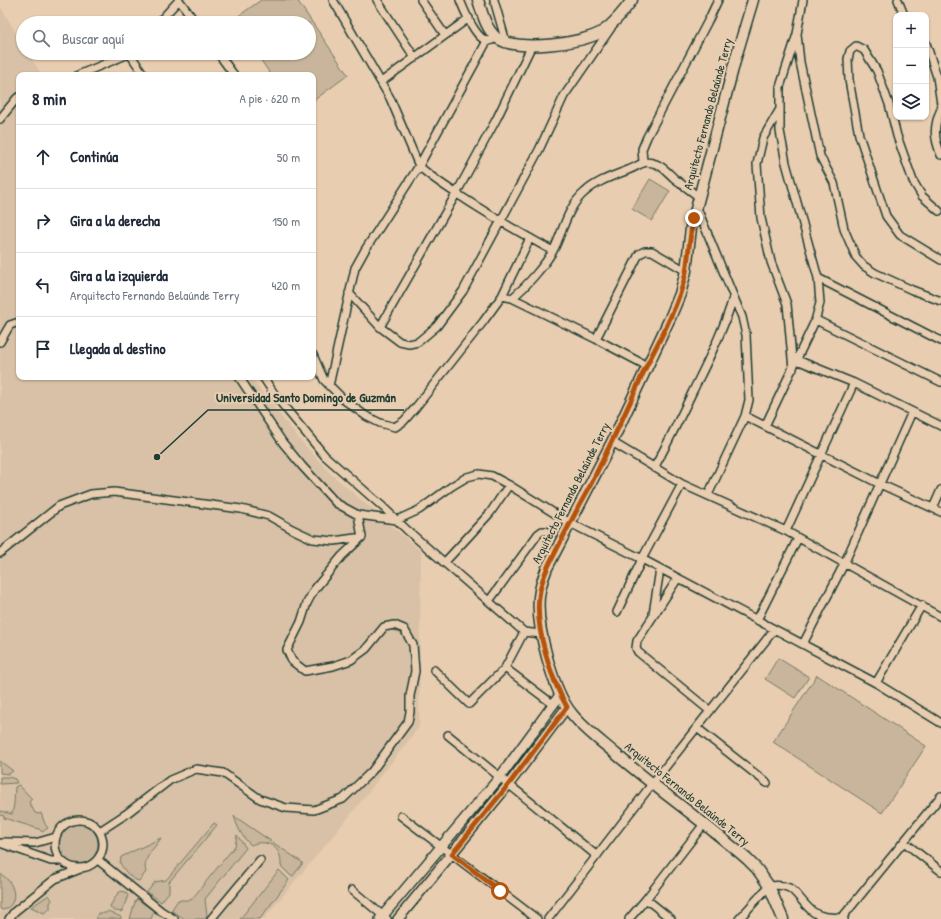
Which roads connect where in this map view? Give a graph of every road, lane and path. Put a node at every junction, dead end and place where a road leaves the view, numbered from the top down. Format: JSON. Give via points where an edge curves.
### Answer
{"nodes":[{"id":1,"x":333,"y":0,"type":"edge"},
{"id":2,"x":377,"y":0,"type":"edge"},
{"id":3,"x":421,"y":0,"type":"edge"},
{"id":4,"x":460,"y":0,"type":"edge"},
{"id":5,"x":478,"y":0,"type":"edge"},
{"id":6,"x":494,"y":0,"type":"edge"},
{"id":7,"x":632,"y":0,"type":"edge"},
{"id":8,"x":718,"y":0,"type":"edge"},
{"id":9,"x":753,"y":0,"type":"edge"},
{"id":10,"x":803,"y":0,"type":"edge"},
{"id":11,"x":898,"y":0,"type":"edge"},
{"id":12,"x":903,"y":12,"type":"edge"},
{"id":13,"x":164,"y":16,"type":"edge"},
{"id":14,"x":191,"y":16,"type":"edge"},
{"id":15,"x":469,"y":18,"type":"junction"},
{"id":16,"x":615,"y":21,"type":"junction"},
{"id":17,"x":797,"y":34,"type":"junction"},
{"id":18,"x":445,"y":35,"type":"junction"},
{"id":19,"x":491,"y":39,"type":"junction"},
{"id":20,"x":506,"y":42,"type":"junction"},
{"id":21,"x":532,"y":45,"type":"junction"},
{"id":22,"x":928,"y":48,"type":"edge"},
{"id":23,"x":415,"y":58,"type":"junction"},
{"id":24,"x":115,"y":60,"type":"edge"},
{"id":25,"x":135,"y":60,"type":"edge"},
{"id":26,"x":223,"y":60,"type":"edge"},
{"id":27,"x":93,"y":68,"type":"junction"},
{"id":28,"x":84,"y":72,"type":"edge"},
{"id":29,"x":96,"y":72,"type":"edge"},
{"id":30,"x":142,"y":72,"type":"edge"},
{"id":31,"x":232,"y":72,"type":"edge"},
{"id":32,"x":381,"y":82,"type":"junction"},
{"id":33,"x":16,"y":99,"type":"edge"},
{"id":34,"x":941,"y":104,"type":"edge"},
{"id":35,"x":780,"y":109,"type":"junction"},
{"id":36,"x":941,"y":109,"type":"edge"},
{"id":37,"x":0,"y":119,"type":"edge"},
{"id":38,"x":941,"y":156,"type":"edge"},
{"id":39,"x":643,"y":162,"type":"junction"},
{"id":40,"x":419,"y":166,"type":"junction"},
{"id":41,"x":456,"y":194,"type":"junction"},
{"id":42,"x":699,"y":197,"type":"junction"},
{"id":43,"x":697,"y":208,"type":"junction"},
{"id":44,"x":938,"y":211,"type":"dead end"},
{"id":45,"x":501,"y":222,"type":"junction"},
{"id":46,"x":530,"y":238,"type":"junction"},
{"id":47,"x":553,"y":251,"type":"junction"},
{"id":48,"x":941,"y":260,"type":"edge"},
{"id":49,"x":686,"y":272,"type":"junction"},
{"id":50,"x":818,"y":278,"type":"junction"},
{"id":51,"x":350,"y":293,"type":"junction"},
{"id":52,"x":502,"y":296,"type":"junction"},
{"id":53,"x":512,"y":298,"type":"junction"},
{"id":54,"x":733,"y":298,"type":"junction"},
{"id":55,"x":941,"y":301,"type":"edge"},
{"id":56,"x":816,"y":320,"type":"junction"},
{"id":57,"x":16,"y":323,"type":"edge"},
{"id":58,"x":380,"y":327,"type":"junction"},
{"id":59,"x":596,"y":339,"type":"junction"},
{"id":60,"x":941,"y":341,"type":"edge"},
{"id":61,"x":0,"y":342,"type":"edge"},
{"id":62,"x":797,"y":360,"type":"junction"},
{"id":63,"x":316,"y":362,"type":"edge"},
{"id":64,"x":647,"y":366,"type":"junction"},
{"id":65,"x":793,"y":369,"type":"junction"},
{"id":66,"x":241,"y":380,"type":"edge"},
{"id":67,"x":265,"y":380,"type":"edge"},
{"id":68,"x":941,"y":382,"type":"edge"},
{"id":69,"x":854,"y":383,"type":"junction"},
{"id":70,"x":329,"y":386,"type":"junction"},
{"id":71,"x":912,"y":412,"type":"junction"},
{"id":72,"x":745,"y":416,"type":"junction"},
{"id":73,"x":765,"y":426,"type":"junction"},
{"id":74,"x":941,"y":426,"type":"edge"},
{"id":75,"x":612,"y":442,"type":"junction"},
{"id":76,"x":821,"y":454,"type":"junction"},
{"id":77,"x":654,"y":468,"type":"junction"},
{"id":78,"x":682,"y":484,"type":"junction"},
{"id":79,"x":880,"y":484,"type":"junction"},
{"id":80,"x":509,"y":485,"type":"junction"},
{"id":81,"x":941,"y":490,"type":"edge"},
{"id":82,"x":708,"y":495,"type":"junction"},
{"id":83,"x":933,"y":508,"type":"junction"},
{"id":84,"x":941,"y":512,"type":"edge"},
{"id":85,"x":358,"y":515,"type":"junction"},
{"id":86,"x":396,"y":520,"type":"junction"},
{"id":87,"x":570,"y":523,"type":"junction"},
{"id":88,"x":786,"y":531,"type":"junction"},
{"id":89,"x":550,"y":534,"type":"dead end"},
{"id":90,"x":362,"y":537,"type":"junction"},
{"id":91,"x":798,"y":538,"type":"junction"},
{"id":92,"x":0,"y":553,"type":"edge"},
{"id":93,"x":642,"y":559,"type":"junction"},
{"id":94,"x":444,"y":563,"type":"junction"},
{"id":95,"x":844,"y":564,"type":"junction"},
{"id":96,"x":660,"y":569,"type":"junction"},
{"id":97,"x":678,"y":578,"type":"junction"},
{"id":98,"x":489,"y":601,"type":"junction"},
{"id":99,"x":922,"y":606,"type":"junction"},
{"id":100,"x":617,"y":612,"type":"dead end"},
{"id":101,"x":941,"y":617,"type":"edge"},
{"id":102,"x":652,"y":618,"type":"junction"},
{"id":103,"x":757,"y":620,"type":"junction"},
{"id":104,"x":774,"y":630,"type":"junction"},
{"id":105,"x":524,"y":632,"type":"junction"},
{"id":106,"x":541,"y":634,"type":"junction"},
{"id":107,"x":803,"y":644,"type":"junction"},
{"id":108,"x":505,"y":668,"type":"junction"},
{"id":109,"x":434,"y":670,"type":"dead end"},
{"id":110,"x":876,"y":683,"type":"junction"},
{"id":111,"x":560,"y":696,"type":"junction"},
{"id":112,"x":554,"y":705,"type":"junction"},
{"id":113,"x":567,"y":707,"type":"junction"},
{"id":114,"x":710,"y":711,"type":"junction"},
{"id":115,"x":941,"y":723,"type":"edge"},
{"id":116,"x":696,"y":728,"type":"junction"},
{"id":117,"x":448,"y":734,"type":"dead end"},
{"id":118,"x":500,"y":777,"type":"junction"},
{"id":119,"x":767,"y":783,"type":"dead end"},
{"id":120,"x":509,"y":784,"type":"junction"},
{"id":121,"x":652,"y":784,"type":"junction"},
{"id":122,"x":941,"y":796,"type":"edge"},
{"id":123,"x":401,"y":816,"type":"dead end"},
{"id":124,"x":704,"y":824,"type":"junction"},
{"id":125,"x":100,"y":831,"type":"junction"},
{"id":126,"x":56,"y":837,"type":"junction"},
{"id":127,"x":0,"y":842,"type":"edge"},
{"id":128,"x":904,"y":842,"type":"junction"},
{"id":129,"x":442,"y":847,"type":"junction"},
{"id":130,"x":452,"y":854,"type":"junction"},
{"id":131,"x":597,"y":856,"type":"junction"},
{"id":132,"x":98,"y":860,"type":"junction"},
{"id":133,"x":260,"y":860,"type":"dead end"},
{"id":134,"x":61,"y":861,"type":"junction"},
{"id":135,"x":80,"y":869,"type":"junction"},
{"id":136,"x":941,"y":871,"type":"edge"},
{"id":137,"x":769,"y":886,"type":"junction"},
{"id":138,"x":352,"y":890,"type":"dead end"},
{"id":139,"x":646,"y":899,"type":"junction"},
{"id":140,"x":384,"y":918,"type":"edge"},
{"id":141,"x":9,"y":919,"type":"edge"},
{"id":142,"x":174,"y":919,"type":"edge"},
{"id":143,"x":211,"y":919,"type":"edge"},
{"id":144,"x":398,"y":919,"type":"edge"},
{"id":145,"x":537,"y":919,"type":"edge"},
{"id":146,"x":548,"y":919,"type":"edge"},
{"id":147,"x":629,"y":919,"type":"edge"},
{"id":148,"x":671,"y":919,"type":"edge"},
{"id":149,"x":739,"y":919,"type":"edge"},
{"id":150,"x":783,"y":919,"type":"edge"},
{"id":151,"x":842,"y":919,"type":"edge"}],
"edges":[{"from":1,"to":32,"type":"street"},
{"from":2,"to":23,"type":"street"},
{"from":3,"to":18,"type":"street"},
{"from":4,"to":15,"type":"street"},
{"from":5,"to":19,"type":"main road"},
{"from":6,"to":20,"type":"street"},
{"from":7,"to":16,"type":"main road"},
{"from":8,"to":39,"type":"street","via":[[647,137],[642,149]]},
{"from":9,"to":42,"type":"main road","name":"Arquitecto Fernando Belaúnde Terry"},
{"from":10,"to":17,"type":"street"},
{"from":11,"to":12,"type":"street"},
{"from":13,"to":14,"type":"street","via":[[179,0]]},
{"from":15,"to":18,"type":"street"},
{"from":15,"to":19,"type":"street","via":[[478,34]]},
{"from":16,"to":21,"type":"main road","via":[[603,31],[583,40]]},
{"from":16,"to":45,"type":"street","via":[[564,96]]},
{"from":17,"to":35,"type":"street","via":[[780,87]]},
{"from":17,"to":55,"type":"street","via":[[800,62],[820,156],[834,183],[844,229],[856,257],[875,273]]},
{"from":18,"to":23,"type":"street"},
{"from":19,"to":20,"type":"main road"},
{"from":19,"to":40,"type":"street"},
{"from":20,"to":21,"type":"main road"},
{"from":21,"to":41,"type":"street"},
{"from":22,"to":34,"type":"street","via":[[937,77]]},
{"from":23,"to":32,"type":"street"},
{"from":24,"to":27,"type":"street"},
{"from":25,"to":30,"type":"street"},
{"from":26,"to":31,"type":"street"},
{"from":27,"to":28,"type":"street"},
{"from":27,"to":29,"type":"street"},
{"from":32,"to":40,"type":"street"},
{"from":33,"to":37,"type":"street"},
{"from":35,"to":50,"type":"street","via":[[780,131],[786,163]]},
{"from":35,"to":65,"type":"street","via":[[763,138],[757,164],[761,218],[771,262],[787,304]]},
{"from":36,"to":38,"type":"street","via":[[934,129]]},
{"from":39,"to":42,"type":"street","via":[[662,167]]},
{"from":39,"to":47,"type":"street","via":[[595,184],[584,192],[571,209]]},
{"from":40,"to":41,"type":"street"},
{"from":40,"to":51,"type":"street","via":[[355,268]]},
{"from":41,"to":45,"type":"street"},
{"from":41,"to":58,"type":"street"},
{"from":42,"to":43,"type":"main road","name":"Arquitecto Fernando Belaúnde Terry"},
{"from":43,"to":49,"type":"main road","name":"Arquitecto Fernando Belaúnde Terry","via":[[691,228]]},
{"from":43,"to":54,"type":"street"},
{"from":44,"to":48,"type":"street","via":[[922,196],[913,181],[877,72],[864,50],[856,46],[850,51],[848,59],[849,80],[859,135],[886,216],[900,235]]},
{"from":45,"to":46,"type":"street"},
{"from":45,"to":58,"type":"street","via":[[463,291],[437,326],[418,342],[409,344],[400,342]]},
{"from":46,"to":47,"type":"street"},
{"from":46,"to":52,"type":"street"},
{"from":47,"to":53,"type":"street"},
{"from":49,"to":59,"type":"street","via":[[652,251],[639,254]]},
{"from":49,"to":64,"type":"main road","name":"Arquitecto Fernando Belaúnde Terry","via":[[680,294]]},
{"from":50,"to":56,"type":"street","via":[[820,303]]},
{"from":50,"to":60,"type":"street"},
{"from":51,"to":58,"type":"street"},
{"from":51,"to":70,"type":"street"},
{"from":52,"to":53,"type":"street"},
{"from":52,"to":70,"type":"street","via":[[416,407],[395,427],[366,416]]},
{"from":53,"to":59,"type":"street"},
{"from":54,"to":72,"type":"street","via":[[742,316],[746,335],[749,400]]},
{"from":54,"to":77,"type":"street","via":[[717,342]]},
{"from":56,"to":62,"type":"street"},
{"from":56,"to":68,"type":"street"},
{"from":57,"to":61,"type":"street","via":[[10,325]]},
{"from":59,"to":64,"type":"street"},
{"from":62,"to":65,"type":"street"},
{"from":62,"to":69,"type":"street"},
{"from":63,"to":70,"type":"street"},
{"from":64,"to":75,"type":"main road","name":"Arquitecto Fernando Belaúnde Terry"},
{"from":65,"to":73,"type":"street"},
{"from":66,"to":85,"type":"street","via":[[283,443],[302,466],[336,503]]},
{"from":67,"to":86,"type":"street","via":[[325,456]]},
{"from":69,"to":71,"type":"street"},
{"from":69,"to":76,"type":"street"},
{"from":71,"to":74,"type":"street"},
{"from":71,"to":79,"type":"street"},
{"from":72,"to":73,"type":"street"},
{"from":72,"to":82,"type":"street"},
{"from":73,"to":76,"type":"street"},
{"from":75,"to":77,"type":"street"},
{"from":75,"to":87,"type":"main road","name":"Arquitecto Fernando Belaúnde Terry"},
{"from":76,"to":79,"type":"street"},
{"from":76,"to":88,"type":"street"},
{"from":77,"to":78,"type":"street"},
{"from":78,"to":82,"type":"street"},
{"from":78,"to":93,"type":"street"},
{"from":79,"to":83,"type":"street"},
{"from":79,"to":95,"type":"street"},
{"from":80,"to":86,"type":"street","via":[[492,476],[479,474],[467,477],[419,510]]},
{"from":80,"to":87,"type":"street"},
{"from":80,"to":94,"type":"street","via":[[490,513]]},
{"from":81,"to":83,"type":"street"},
{"from":82,"to":88,"type":"street"},
{"from":83,"to":84,"type":"street"},
{"from":85,"to":86,"type":"street"},
{"from":85,"to":90,"type":"street"},
{"from":86,"to":94,"type":"street"},
{"from":87,"to":93,"type":"street"},
{"from":87,"to":106,"type":"main road","name":"Arquitecto Fernando Belaúnde Terry","via":[[541,584],[538,598]]},
{"from":88,"to":91,"type":"street"},
{"from":89,"to":98,"type":"street","via":[[542,531],[538,534]]},
{"from":90,"to":92,"type":"street","via":[[334,541],[313,539],[269,516],[241,509],[114,492],[91,494],[59,506]]},
{"from":90,"to":125,"type":"street","via":[[342,556],[314,590],[302,622],[287,650],[292,661],[305,671],[316,670],[351,660],[366,649],[384,627],[394,625],[404,629],[409,636],[413,645],[415,672],[408,722],[372,771],[343,800],[314,810],[286,808],[260,799],[223,773],[196,769],[170,780]]},
{"from":91,"to":95,"type":"street"},
{"from":91,"to":103,"type":"street"},
{"from":93,"to":96,"type":"street"},
{"from":93,"to":100,"type":"street"},
{"from":94,"to":98,"type":"street"},
{"from":95,"to":99,"type":"street"},
{"from":95,"to":107,"type":"street"},
{"from":96,"to":97,"type":"street"},
{"from":96,"to":102,"type":"street"},
{"from":97,"to":102,"type":"street"},
{"from":97,"to":103,"type":"street"},
{"from":98,"to":105,"type":"street"},
{"from":99,"to":101,"type":"street"},
{"from":99,"to":110,"type":"street"},
{"from":102,"to":114,"type":"street","via":[[637,641],[638,652]]},
{"from":103,"to":104,"type":"street"},
{"from":104,"to":107,"type":"street"},
{"from":104,"to":114,"type":"street"},
{"from":105,"to":106,"type":"street"},
{"from":105,"to":108,"type":"street"},
{"from":106,"to":111,"type":"main road","name":"Arquitecto Fernando Belaúnde Terry"},
{"from":107,"to":110,"type":"street"},
{"from":108,"to":109,"type":"street","via":[[469,704]]},
{"from":108,"to":112,"type":"street"},
{"from":110,"to":115,"type":"street"},
{"from":111,"to":112,"type":"street"},
{"from":111,"to":113,"type":"main road","name":"Arquitecto Fernando Belaúnde Terry"},
{"from":112,"to":118,"type":"street"},
{"from":113,"to":120,"type":"street"},
{"from":113,"to":121,"type":"main road","name":"Arquitecto Fernando Belaúnde Terry","via":[[581,723]]},
{"from":114,"to":116,"type":"street"},
{"from":116,"to":119,"type":"street"},
{"from":116,"to":121,"type":"street"},
{"from":117,"to":118,"type":"street"},
{"from":118,"to":120,"type":"street"},
{"from":118,"to":129,"type":"street"},
{"from":120,"to":130,"type":"street"},
{"from":120,"to":131,"type":"street"},
{"from":121,"to":124,"type":"main road","name":"Arquitecto Fernando Belaúnde Terry"},
{"from":121,"to":131,"type":"street"},
{"from":122,"to":128,"type":"street"},
{"from":123,"to":129,"type":"street"},
{"from":124,"to":137,"type":"main road","name":"Arquitecto Fernando Belaúnde Terry","via":[[757,869]]},
{"from":124,"to":139,"type":"street"},
{"from":125,"to":126,"type":"street","via":[[84,820],[73,820],[64,824]]},
{"from":125,"to":132,"type":"street","via":[[104,841],[103,851]]},
{"from":126,"to":127,"type":"street","via":[[35,843]]},
{"from":126,"to":134,"type":"street","via":[[56,852]]},
{"from":127,"to":134,"type":"street","via":[[51,861]]},
{"from":128,"to":136,"type":"street"},
{"from":128,"to":151,"type":"street"},
{"from":129,"to":130,"type":"street"},
{"from":129,"to":140,"type":"street"},
{"from":130,"to":144,"type":"street"},
{"from":130,"to":145,"type":"street"},
{"from":131,"to":146,"type":"street"},
{"from":132,"to":135,"type":"street"},
{"from":132,"to":142,"type":"street"},
{"from":133,"to":143,"type":"street"},
{"from":134,"to":135,"type":"street","via":[[70,867]]},
{"from":135,"to":141,"type":"street","via":[[55,879],[14,912]]},
{"from":137,"to":149,"type":"street"},
{"from":137,"to":150,"type":"main road","name":"Arquitecto Fernando Belaúnde Terry"},
{"from":137,"to":151,"type":"street","via":[[780,884],[790,888],[812,912],[820,916]]},
{"from":138,"to":140,"type":"street"},
{"from":139,"to":147,"type":"street"},
{"from":139,"to":148,"type":"street"}]}
